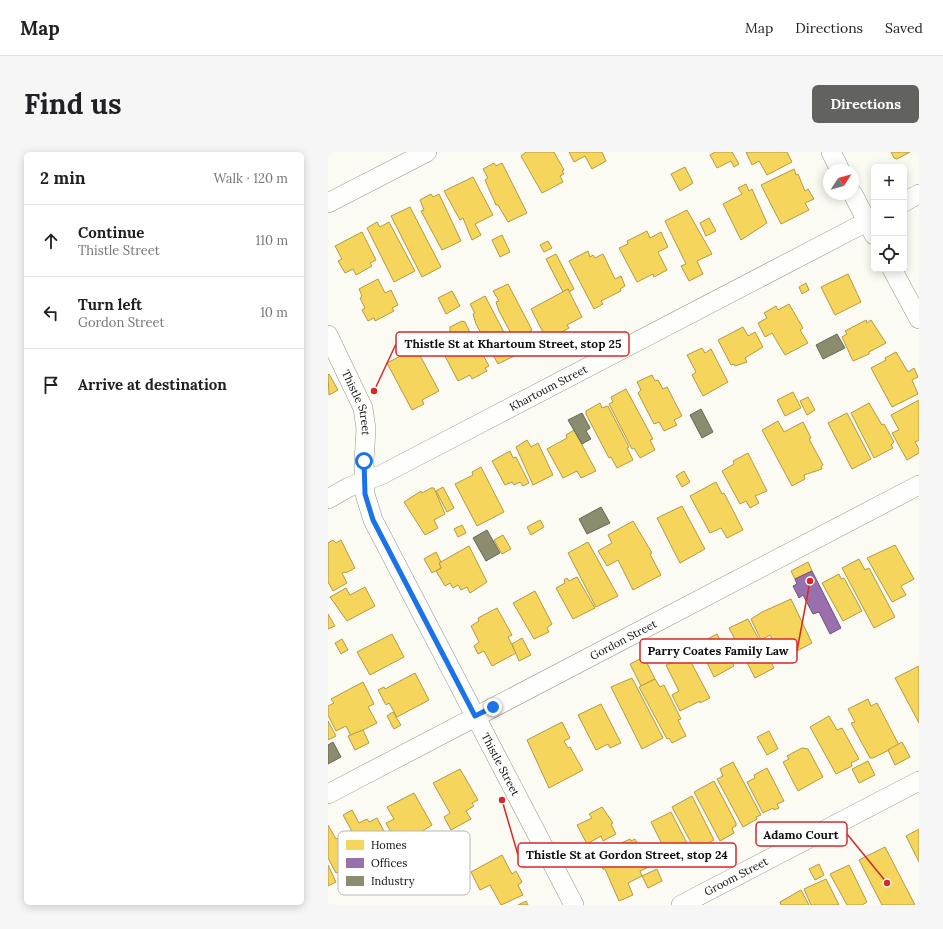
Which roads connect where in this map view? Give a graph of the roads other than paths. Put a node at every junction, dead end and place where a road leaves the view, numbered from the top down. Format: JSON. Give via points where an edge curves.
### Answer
{"nodes":[{"id":1,"x":427,"y":152,"type":"edge"},
{"id":2,"x":831,"y":152,"type":"edge"},
{"id":3,"x":837,"y":164,"type":"edge"},
{"id":4,"x":919,"y":194,"type":"edge"},
{"id":5,"x":857,"y":200,"type":"edge"},
{"id":6,"x":907,"y":200,"type":"edge"},
{"id":7,"x":328,"y":203,"type":"edge"},
{"id":8,"x":871,"y":223,"type":"edge"},
{"id":9,"x":871,"y":226,"type":"edge"},
{"id":10,"x":894,"y":272,"type":"edge"},
{"id":11,"x":919,"y":320,"type":"edge"},
{"id":12,"x":328,"y":335,"type":"edge"},
{"id":13,"x":364,"y":482,"type":"junction"},
{"id":14,"x":919,"y":485,"type":"edge"},
{"id":15,"x":328,"y":499,"type":"edge"},
{"id":16,"x":475,"y":716,"type":"junction"},
{"id":17,"x":919,"y":781,"type":"edge"},
{"id":18,"x":328,"y":794,"type":"edge"},
{"id":19,"x":574,"y":905,"type":"edge"},
{"id":20,"x":681,"y":905,"type":"edge"}],
"edges":[{"from":1,"to":7,"type":"street"},
{"from":2,"to":3,"type":"street"},
{"from":4,"to":6,"type":"street"},
{"from":5,"to":8,"type":"street"},
{"from":9,"to":13,"type":"street","name":"Khartoum Street"},
{"from":10,"to":11,"type":"street"},
{"from":12,"to":13,"type":"street","name":"Thistle Street","via":[[363,408],[366,429]]},
{"from":13,"to":15,"type":"street","name":"Khartoum Street"},
{"from":13,"to":16,"type":"street","name":"Thistle Street","via":[[373,520]]},
{"from":14,"to":16,"type":"street","name":"Gordon Street"},
{"from":16,"to":18,"type":"street","name":"Gordon Street"},
{"from":16,"to":19,"type":"street","name":"Thistle Street"},
{"from":17,"to":20,"type":"street","name":"Groom Street"}]}
